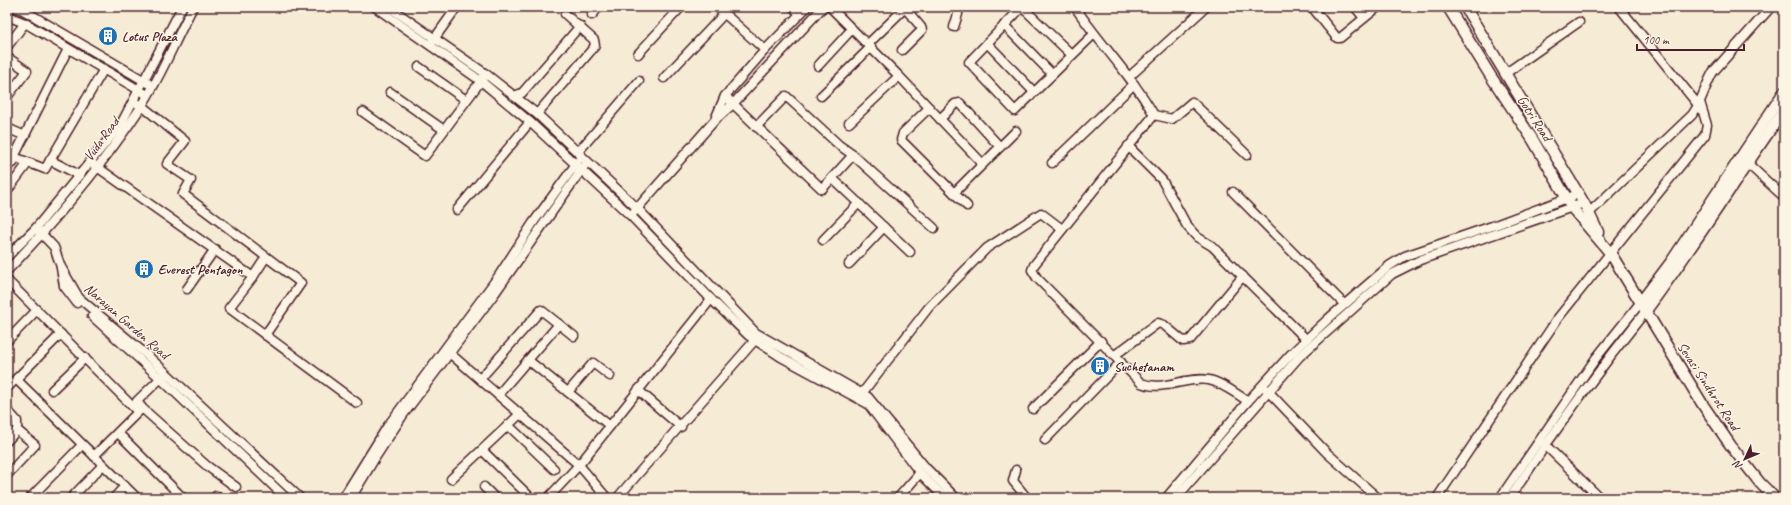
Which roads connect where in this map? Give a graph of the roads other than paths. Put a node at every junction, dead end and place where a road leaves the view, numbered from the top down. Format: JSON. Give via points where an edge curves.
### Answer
{"nodes":[{"id":1,"x":14,"y":7,"type":"edge"},
{"id":2,"x":182,"y":7,"type":"edge"},
{"id":3,"x":193,"y":7,"type":"edge"},
{"id":4,"x":375,"y":7,"type":"edge"},
{"id":5,"x":389,"y":7,"type":"edge"},
{"id":6,"x":457,"y":7,"type":"edge"},
{"id":7,"x":599,"y":7,"type":"edge"},
{"id":8,"x":680,"y":7,"type":"edge"},
{"id":9,"x":717,"y":7,"type":"edge"},
{"id":10,"x":793,"y":7,"type":"edge"},
{"id":11,"x":807,"y":7,"type":"edge"},
{"id":12,"x":823,"y":7,"type":"edge"},
{"id":13,"x":830,"y":7,"type":"edge"},
{"id":14,"x":904,"y":7,"type":"edge"},
{"id":15,"x":957,"y":7,"type":"edge"},
{"id":16,"x":1022,"y":7,"type":"edge"},
{"id":17,"x":1075,"y":7,"type":"edge"},
{"id":18,"x":1206,"y":7,"type":"edge"},
{"id":19,"x":1312,"y":7,"type":"edge"},
{"id":20,"x":1355,"y":7,"type":"edge"},
{"id":21,"x":1378,"y":7,"type":"edge"},
{"id":22,"x":1448,"y":7,"type":"edge"},
{"id":23,"x":1465,"y":7,"type":"edge"},
{"id":24,"x":1619,"y":7,"type":"edge"},
{"id":25,"x":1771,"y":7,"type":"edge"},
{"id":26,"x":23,"y":10,"type":"junction"},
{"id":27,"x":565,"y":14,"type":"dead end"},
{"id":28,"x":724,"y":14,"type":"junction"},
{"id":29,"x":800,"y":14,"type":"junction"},
{"id":30,"x":592,"y":15,"type":"dead end"},
{"id":31,"x":1364,"y":18,"type":"junction"},
{"id":32,"x":13,"y":19,"type":"edge"},
{"id":33,"x":1579,"y":22,"type":"dead end"},
{"id":34,"x":1004,"y":25,"type":"junction"},
{"id":35,"x":580,"y":26,"type":"junction"},
{"id":36,"x":954,"y":27,"type":"dead end"},
{"id":37,"x":852,"y":29,"type":"junction"},
{"id":38,"x":1094,"y":34,"type":"junction"},
{"id":39,"x":432,"y":42,"type":"junction"},
{"id":40,"x":987,"y":43,"type":"junction"},
{"id":41,"x":7,"y":46,"type":"edge"},
{"id":42,"x":870,"y":46,"type":"junction"},
{"id":43,"x":68,"y":48,"type":"junction"},
{"id":44,"x":765,"y":50,"type":"junction"},
{"id":45,"x":902,"y":50,"type":"dead end"},
{"id":46,"x":638,"y":54,"type":"dead end"},
{"id":47,"x":1072,"y":55,"type":"junction"},
{"id":48,"x":7,"y":57,"type":"edge"},
{"id":49,"x":818,"y":66,"type":"dead end"},
{"id":50,"x":419,"y":67,"type":"dead end"},
{"id":51,"x":104,"y":69,"type":"junction"},
{"id":52,"x":1506,"y":73,"type":"junction"},
{"id":53,"x":486,"y":74,"type":"junction"},
{"id":54,"x":1052,"y":74,"type":"junction"},
{"id":55,"x":899,"y":76,"type":"junction"},
{"id":56,"x":1129,"y":77,"type":"junction"},
{"id":57,"x":664,"y":78,"type":"dead end"},
{"id":58,"x":144,"y":80,"type":"junction"},
{"id":59,"x":481,"y":81,"type":"junction"},
{"id":60,"x":639,"y":81,"type":"dead end"},
{"id":61,"x":1134,"y":84,"type":"junction"},
{"id":62,"x":153,"y":85,"type":"junction"},
{"id":63,"x":139,"y":91,"type":"junction"},
{"id":64,"x":390,"y":92,"type":"dead end"},
{"id":65,"x":1034,"y":92,"type":"junction"},
{"id":66,"x":1784,"y":92,"type":"edge"},
{"id":67,"x":148,"y":95,"type":"junction"},
{"id":68,"x":514,"y":96,"type":"junction"},
{"id":69,"x":725,"y":96,"type":"junction"},
{"id":70,"x":821,"y":96,"type":"dead end"},
{"id":71,"x":7,"y":97,"type":"edge"},
{"id":72,"x":466,"y":100,"type":"junction"},
{"id":73,"x":134,"y":102,"type":"junction"},
{"id":74,"x":733,"y":104,"type":"junction"},
{"id":75,"x":1699,"y":104,"type":"junction"},
{"id":76,"x":142,"y":106,"type":"junction"},
{"id":77,"x":928,"y":108,"type":"junction"},
{"id":78,"x":1784,"y":110,"type":"edge"},
{"id":79,"x":363,"y":112,"type":"dead end"},
{"id":80,"x":537,"y":114,"type":"junction"},
{"id":81,"x":1154,"y":115,"type":"junction"},
{"id":82,"x":940,"y":119,"type":"junction"},
{"id":83,"x":714,"y":120,"type":"junction"},
{"id":84,"x":530,"y":122,"type":"junction"},
{"id":85,"x":849,"y":123,"type":"dead end"},
{"id":86,"x":756,"y":127,"type":"junction"},
{"id":87,"x":7,"y":128,"type":"edge"},
{"id":88,"x":444,"y":130,"type":"junction"},
{"id":89,"x":1016,"y":131,"type":"dead end"},
{"id":90,"x":25,"y":136,"type":"junction"},
{"id":91,"x":1128,"y":146,"type":"junction"},
{"id":92,"x":1000,"y":147,"type":"junction"},
{"id":93,"x":853,"y":155,"type":"junction"},
{"id":94,"x":1247,"y":155,"type":"dead end"},
{"id":95,"x":583,"y":156,"type":"junction"},
{"id":96,"x":11,"y":159,"type":"edge"},
{"id":97,"x":50,"y":160,"type":"junction"},
{"id":98,"x":90,"y":162,"type":"junction"},
{"id":99,"x":28,"y":163,"type":"junction"},
{"id":100,"x":1052,"y":163,"type":"dead end"},
{"id":101,"x":1747,"y":163,"type":"junction"},
{"id":102,"x":983,"y":164,"type":"junction"},
{"id":103,"x":98,"y":167,"type":"junction"},
{"id":104,"x":578,"y":167,"type":"junction"},
{"id":105,"x":79,"y":175,"type":"junction"},
{"id":106,"x":832,"y":178,"type":"junction"},
{"id":107,"x":7,"y":190,"type":"edge"},
{"id":108,"x":1233,"y":192,"type":"dead end"},
{"id":109,"x":954,"y":193,"type":"junction"},
{"id":110,"x":1578,"y":194,"type":"junction"},
{"id":111,"x":1784,"y":197,"type":"edge"},
{"id":112,"x":1567,"y":198,"type":"junction"},
{"id":113,"x":859,"y":203,"type":"junction"},
{"id":114,"x":967,"y":206,"type":"dead end"},
{"id":115,"x":637,"y":208,"type":"junction"},
{"id":116,"x":1587,"y":208,"type":"junction"},
{"id":117,"x":1573,"y":209,"type":"junction"},
{"id":118,"x":457,"y":210,"type":"dead end"},
{"id":119,"x":631,"y":216,"type":"junction"},
{"id":120,"x":884,"y":227,"type":"junction"},
{"id":121,"x":36,"y":228,"type":"junction"},
{"id":122,"x":934,"y":228,"type":"dead end"},
{"id":123,"x":1062,"y":229,"type":"junction"},
{"id":124,"x":42,"y":235,"type":"junction"},
{"id":125,"x":823,"y":240,"type":"dead end"},
{"id":126,"x":1602,"y":241,"type":"junction"},
{"id":127,"x":215,"y":249,"type":"junction"},
{"id":128,"x":910,"y":252,"type":"dead end"},
{"id":129,"x":1611,"y":254,"type":"junction"},
{"id":130,"x":7,"y":257,"type":"edge"},
{"id":131,"x":266,"y":257,"type":"junction"},
{"id":132,"x":849,"y":264,"type":"dead end"},
{"id":133,"x":7,"y":271,"type":"edge"},
{"id":134,"x":1243,"y":276,"type":"junction"},
{"id":135,"x":253,"y":277,"type":"junction"},
{"id":136,"x":7,"y":280,"type":"edge"},
{"id":137,"x":1628,"y":282,"type":"joint"},
{"id":138,"x":187,"y":289,"type":"dead end"},
{"id":139,"x":711,"y":299,"type":"junction"},
{"id":140,"x":1344,"y":304,"type":"junction"},
{"id":141,"x":1642,"y":308,"type":"junction"},
{"id":142,"x":37,"y":310,"type":"junction"},
{"id":143,"x":559,"y":324,"type":"junction"},
{"id":144,"x":61,"y":334,"type":"junction"},
{"id":145,"x":265,"y":335,"type":"junction"},
{"id":146,"x":574,"y":336,"type":"dead end"},
{"id":147,"x":1306,"y":339,"type":"junction"},
{"id":148,"x":755,"y":340,"type":"junction"},
{"id":149,"x":7,"y":341,"type":"edge"},
{"id":150,"x":1101,"y":341,"type":"junction"},
{"id":151,"x":447,"y":351,"type":"junction"},
{"id":152,"x":1116,"y":355,"type":"junction"},
{"id":153,"x":85,"y":358,"type":"junction"},
{"id":154,"x":528,"y":360,"type":"junction"},
{"id":155,"x":1121,"y":362,"type":"junction"},
{"id":156,"x":164,"y":376,"type":"junction"},
{"id":157,"x":610,"y":376,"type":"dead end"},
{"id":158,"x":16,"y":379,"type":"junction"},
{"id":159,"x":480,"y":379,"type":"junction"},
{"id":160,"x":1262,"y":385,"type":"junction"},
{"id":161,"x":7,"y":388,"type":"edge"},
{"id":162,"x":52,"y":390,"type":"dead end"},
{"id":163,"x":638,"y":390,"type":"junction"},
{"id":164,"x":1269,"y":391,"type":"junction"},
{"id":165,"x":568,"y":392,"type":"junction"},
{"id":166,"x":498,"y":395,"type":"junction"},
{"id":167,"x":860,"y":395,"type":"junction"},
{"id":168,"x":1248,"y":401,"type":"junction"},
{"id":169,"x":357,"y":403,"type":"dead end"},
{"id":170,"x":1033,"y":409,"type":"dead end"},
{"id":171,"x":7,"y":410,"type":"edge"},
{"id":172,"x":140,"y":410,"type":"junction"},
{"id":173,"x":520,"y":414,"type":"junction"},
{"id":174,"x":508,"y":425,"type":"junction"},
{"id":175,"x":610,"y":426,"type":"junction"},
{"id":176,"x":681,"y":427,"type":"junction"},
{"id":177,"x":17,"y":430,"type":"junction"},
{"id":178,"x":118,"y":432,"type":"junction"},
{"id":179,"x":1045,"y":440,"type":"dead end"},
{"id":180,"x":7,"y":441,"type":"edge"},
{"id":181,"x":1542,"y":442,"type":"junction"},
{"id":182,"x":82,"y":445,"type":"junction"},
{"id":183,"x":482,"y":450,"type":"junction"},
{"id":184,"x":94,"y":456,"type":"junction"},
{"id":185,"x":103,"y":464,"type":"junction"},
{"id":186,"x":579,"y":465,"type":"junction"},
{"id":187,"x":554,"y":469,"type":"dead end"},
{"id":188,"x":1016,"y":470,"type":"dead end"},
{"id":189,"x":920,"y":473,"type":"junction"},
{"id":190,"x":7,"y":475,"type":"edge"},
{"id":191,"x":451,"y":479,"type":"dead end"},
{"id":192,"x":125,"y":486,"type":"junction"},
{"id":193,"x":287,"y":486,"type":"junction"},
{"id":194,"x":236,"y":487,"type":"dead end"},
{"id":195,"x":484,"y":487,"type":"dead end"},
{"id":196,"x":281,"y":496,"type":"edge"},
{"id":197,"x":529,"y":496,"type":"dead end"},
{"id":198,"x":1173,"y":497,"type":"edge"},
{"id":199,"x":30,"y":498,"type":"edge"},
{"id":200,"x":71,"y":498,"type":"edge"},
{"id":201,"x":114,"y":498,"type":"edge"},
{"id":202,"x":137,"y":498,"type":"edge"},
{"id":203,"x":183,"y":498,"type":"edge"},
{"id":204,"x":214,"y":498,"type":"edge"},
{"id":205,"x":219,"y":498,"type":"edge"},
{"id":206,"x":300,"y":498,"type":"edge"},
{"id":207,"x":343,"y":498,"type":"edge"},
{"id":208,"x":351,"y":498,"type":"edge"},
{"id":209,"x":495,"y":498,"type":"edge"},
{"id":210,"x":548,"y":498,"type":"edge"},
{"id":211,"x":607,"y":498,"type":"edge"},
{"id":212,"x":617,"y":498,"type":"edge"},
{"id":213,"x":898,"y":498,"type":"edge"},
{"id":214,"x":945,"y":498,"type":"edge"},
{"id":215,"x":956,"y":498,"type":"edge"},
{"id":216,"x":1027,"y":498,"type":"edge"},
{"id":217,"x":1378,"y":498,"type":"edge"},
{"id":218,"x":1437,"y":498,"type":"edge"},
{"id":219,"x":1500,"y":498,"type":"edge"},
{"id":220,"x":1510,"y":498,"type":"edge"},
{"id":221,"x":1600,"y":498,"type":"edge"},
{"id":222,"x":1775,"y":498,"type":"edge"}],
"edges":[{"from":1,"to":26,"type":"street"},
{"from":1,"to":32,"type":"street"},
{"from":2,"to":58,"type":"street","name":"Vuda Road"},
{"from":3,"to":62,"type":"street","name":"Vuda Road"},
{"from":4,"to":39,"type":"street"},
{"from":5,"to":39,"type":"street"},
{"from":6,"to":39,"type":"street"},
{"from":7,"to":30,"type":"street"},
{"from":8,"to":46,"type":"street"},
{"from":9,"to":28,"type":"street"},
{"from":10,"to":29,"type":"street"},
{"from":11,"to":29,"type":"street"},
{"from":12,"to":74,"type":"street"},
{"from":13,"to":37,"type":"street"},
{"from":14,"to":42,"type":"street"},
{"from":14,"to":45,"type":"street","via":[[922,30]]},
{"from":15,"to":36,"type":"street","via":[[958,14]]},
{"from":16,"to":34,"type":"street"},
{"from":16,"to":47,"type":"street"},
{"from":17,"to":38,"type":"street"},
{"from":18,"to":56,"type":"street"},
{"from":19,"to":31,"type":"street","via":[[1336,38],[1340,38]]},
{"from":20,"to":31,"type":"street"},
{"from":21,"to":31,"type":"street"},
{"from":22,"to":112,"type":"main road","name":"Gotri Road"},
{"from":23,"to":52,"type":"main road","name":"Gotri Road"},
{"from":24,"to":75,"type":"street"},
{"from":25,"to":75,"type":"street","via":[[1713,72]]},
{"from":26,"to":32,"type":"street"},
{"from":26,"to":58,"type":"street"},
{"from":27,"to":35,"type":"street"},
{"from":28,"to":44,"type":"street"},
{"from":28,"to":57,"type":"street"},
{"from":29,"to":44,"type":"street"},
{"from":32,"to":41,"type":"street"},
{"from":32,"to":43,"type":"street"},
{"from":33,"to":52,"type":"street"},
{"from":34,"to":40,"type":"street"},
{"from":34,"to":54,"type":"street"},
{"from":35,"to":68,"type":"street","via":[[522,93]]},
{"from":35,"to":80,"type":"street","via":[[594,40],[594,49]]},
{"from":37,"to":42,"type":"street"},
{"from":37,"to":49,"type":"street"},
{"from":38,"to":47,"type":"street"},
{"from":38,"to":56,"type":"street"},
{"from":39,"to":53,"type":"street"},
{"from":39,"to":59,"type":"street"},
{"from":40,"to":65,"type":"street"},
{"from":40,"to":65,"type":"street","via":[[969,62],[1015,111]]},
{"from":42,"to":55,"type":"street"},
{"from":42,"to":70,"type":"street"},
{"from":43,"to":51,"type":"street"},
{"from":43,"to":90,"type":"street"},
{"from":44,"to":69,"type":"street"},
{"from":47,"to":54,"type":"street"},
{"from":48,"to":71,"type":"street","via":[[27,71]]},
{"from":50,"to":72,"type":"street"},
{"from":51,"to":63,"type":"street"},
{"from":51,"to":97,"type":"street"},
{"from":52,"to":110,"type":"main road","name":"Gotri Road"},
{"from":53,"to":59,"type":"street"},
{"from":53,"to":68,"type":"street"},
{"from":54,"to":65,"type":"street"},
{"from":55,"to":77,"type":"street"},
{"from":55,"to":85,"type":"street"},
{"from":56,"to":61,"type":"street"},
{"from":58,"to":62,"type":"street"},
{"from":58,"to":63,"type":"street","name":"Vuda Road"},
{"from":59,"to":72,"type":"street"},
{"from":59,"to":84,"type":"street"},
{"from":60,"to":95,"type":"street"},
{"from":61,"to":81,"type":"street"},
{"from":61,"to":100,"type":"street"},
{"from":62,"to":67,"type":"street","name":"Vuda Road"},
{"from":63,"to":67,"type":"street"},
{"from":63,"to":73,"type":"street","name":"Vuda Road"},
{"from":64,"to":88,"type":"street"},
{"from":66,"to":141,"type":"main road"},
{"from":67,"to":76,"type":"street","name":"Vuda Road"},
{"from":68,"to":80,"type":"street"},
{"from":69,"to":74,"type":"street"},
{"from":69,"to":83,"type":"street"},
{"from":72,"to":88,"type":"street"},
{"from":73,"to":76,"type":"street"},
{"from":73,"to":98,"type":"street","name":"Vuda Road","via":[[121,124]]},
{"from":74,"to":83,"type":"street"},
{"from":74,"to":86,"type":"street"},
{"from":75,"to":116,"type":"street","via":[[1688,120]]},
{"from":75,"to":129,"type":"street","via":[[1707,125],[1706,135]]},
{"from":76,"to":103,"type":"street","name":"Vuda Road"},
{"from":76,"to":131,"type":"street","via":[[185,141],[167,164],[190,180],[183,194]]},
{"from":77,"to":82,"type":"street"},
{"from":77,"to":109,"type":"street","via":[[903,133],[901,140]]},
{"from":78,"to":101,"type":"main road"},
{"from":79,"to":88,"type":"street","via":[[425,156]]},
{"from":80,"to":95,"type":"street"},
{"from":81,"to":91,"type":"street"},
{"from":81,"to":94,"type":"street","via":[[1172,118],[1192,102]]},
{"from":82,"to":92,"type":"street","via":[[955,104],[960,103]]},
{"from":82,"to":102,"type":"street"},
{"from":83,"to":115,"type":"street"},
{"from":84,"to":104,"type":"street"},
{"from":84,"to":118,"type":"street"},
{"from":86,"to":93,"type":"street","via":[[786,96]]},
{"from":86,"to":106,"type":"street","via":[[822,189]]},
{"from":87,"to":90,"type":"street"},
{"from":89,"to":92,"type":"street"},
{"from":90,"to":96,"type":"street"},
{"from":91,"to":123,"type":"street"},
{"from":91,"to":134,"type":"street","via":[[1162,180],[1187,226]]},
{"from":92,"to":102,"type":"street"},
{"from":93,"to":106,"type":"street"},
{"from":93,"to":122,"type":"street"},
{"from":95,"to":104,"type":"street"},
{"from":95,"to":115,"type":"street"},
{"from":96,"to":99,"type":"street"},
{"from":97,"to":99,"type":"street","via":[[45,170]]},
{"from":97,"to":105,"type":"street"},
{"from":98,"to":103,"type":"street"},
{"from":98,"to":105,"type":"street","name":"Vuda Road"},
{"from":99,"to":107,"type":"street"},
{"from":101,"to":111,"type":"street"},
{"from":101,"to":141,"type":"main road","via":[[1678,268]]},
{"from":102,"to":109,"type":"street"},
{"from":103,"to":124,"type":"street","name":"Vuda Road"},
{"from":103,"to":127,"type":"street"},
{"from":104,"to":119,"type":"street"},
{"from":104,"to":151,"type":"street","via":[[499,287]]},
{"from":105,"to":121,"type":"street","name":"Vuda Road"},
{"from":106,"to":113,"type":"street"},
{"from":108,"to":140,"type":"street"},
{"from":109,"to":114,"type":"street"},
{"from":110,"to":112,"type":"street"},
{"from":110,"to":116,"type":"main road","name":"Gotri Road"},
{"from":112,"to":117,"type":"main road","name":"Gotri Road"},
{"from":112,"to":140,"type":"street","via":[[1405,256],[1388,266]]},
{"from":113,"to":120,"type":"street"},
{"from":113,"to":125,"type":"street"},
{"from":115,"to":119,"type":"street"},
{"from":115,"to":167,"type":"street","via":[[756,333]]},
{"from":116,"to":117,"type":"street"},
{"from":116,"to":126,"type":"main road","name":"Gotri Road"},
{"from":117,"to":126,"type":"main road","name":"Gotri Road"},
{"from":117,"to":164,"type":"street","via":[[1401,268],[1372,290],[1308,348]]},
{"from":119,"to":139,"type":"street"},
{"from":120,"to":128,"type":"street"},
{"from":120,"to":132,"type":"street"},
{"from":121,"to":124,"type":"street"},
{"from":121,"to":130,"type":"street","name":"Vuda Road"},
{"from":123,"to":150,"type":"street","via":[[1032,270]]},
{"from":123,"to":167,"type":"street","via":[[1041,213],[987,248],[929,307]]},
{"from":124,"to":133,"type":"street","name":"Vuda Road"},
{"from":124,"to":156,"type":"street","name":"Narayan Garden Road","via":[[52,245],[61,267],[61,279],[73,299]]},
{"from":126,"to":129,"type":"main road","name":"Gotri Road"},
{"from":127,"to":135,"type":"street"},
{"from":127,"to":138,"type":"street"},
{"from":129,"to":137,"type":"main road","name":"Gotri Road"},
{"from":129,"to":218,"type":"street","via":[[1558,318]]},
{"from":131,"to":135,"type":"street"},
{"from":131,"to":145,"type":"street","via":[[301,283]]},
{"from":134,"to":147,"type":"street"},
{"from":134,"to":152,"type":"street","via":[[1190,340],[1183,341],[1158,323]]},
{"from":135,"to":145,"type":"street","via":[[229,308]]},
{"from":136,"to":142,"type":"street"},
{"from":137,"to":141,"type":"main road","name":"Sevasi Sindhrot Road"},
{"from":139,"to":148,"type":"street"},
{"from":139,"to":163,"type":"street"},
{"from":140,"to":147,"type":"street"},
{"from":141,"to":181,"type":"street","via":[[1606,361]]},
{"from":141,"to":222,"type":"main road","name":"Sevasi Sindhrot Road","via":[[1730,446]]},
{"from":142,"to":144,"type":"street"},
{"from":142,"to":149,"type":"street"},
{"from":143,"to":146,"type":"street"},
{"from":143,"to":154,"type":"street"},
{"from":143,"to":159,"type":"street","via":[[541,310]]},
{"from":144,"to":153,"type":"street"},
{"from":144,"to":158,"type":"street"},
{"from":145,"to":169,"type":"street"},
{"from":147,"to":160,"type":"street"},
{"from":148,"to":167,"type":"street","via":[[781,357]]},
{"from":148,"to":176,"type":"street"},
{"from":150,"to":152,"type":"street"},
{"from":150,"to":170,"type":"street"},
{"from":151,"to":159,"type":"street"},
{"from":151,"to":207,"type":"street","via":[[387,426]]},
{"from":151,"to":208,"type":"street","via":[[392,431]]},
{"from":152,"to":155,"type":"street"},
{"from":153,"to":162,"type":"street"},
{"from":153,"to":172,"type":"street"},
{"from":154,"to":165,"type":"street"},
{"from":154,"to":166,"type":"street"},
{"from":155,"to":168,"type":"street","via":[[1137,380],[1147,385],[1207,380],[1216,382]]},
{"from":155,"to":179,"type":"street"},
{"from":156,"to":172,"type":"street","via":[[137,401]]},
{"from":156,"to":193,"type":"street","name":"Narayan Garden Road"},
{"from":156,"to":196,"type":"street","name":"Narayan Garden Road"},
{"from":157,"to":165,"type":"street","via":[[593,363]]},
{"from":158,"to":161,"type":"street"},
{"from":158,"to":182,"type":"street"},
{"from":159,"to":166,"type":"street"},
{"from":160,"to":164,"type":"street"},
{"from":160,"to":168,"type":"street"},
{"from":163,"to":175,"type":"street"},
{"from":163,"to":176,"type":"street"},
{"from":164,"to":198,"type":"street"},
{"from":164,"to":217,"type":"street","via":[[1327,453]]},
{"from":165,"to":175,"type":"street"},
{"from":166,"to":173,"type":"street"},
{"from":167,"to":189,"type":"street"},
{"from":167,"to":215,"type":"street","via":[[873,401],[929,471]]},
{"from":168,"to":198,"type":"street"},
{"from":171,"to":177,"type":"street","via":[[18,421]]},
{"from":172,"to":178,"type":"street"},
{"from":172,"to":194,"type":"street"},
{"from":173,"to":174,"type":"street"},
{"from":173,"to":186,"type":"street"},
{"from":174,"to":183,"type":"street"},
{"from":174,"to":187,"type":"street"},
{"from":175,"to":186,"type":"street"},
{"from":176,"to":212,"type":"street"},
{"from":177,"to":180,"type":"street"},
{"from":177,"to":190,"type":"street","via":[[35,445]]},
{"from":178,"to":184,"type":"street"},
{"from":178,"to":203,"type":"street"},
{"from":181,"to":219,"type":"street"},
{"from":181,"to":220,"type":"street"},
{"from":181,"to":221,"type":"street"},
{"from":182,"to":184,"type":"street"},
{"from":182,"to":199,"type":"street"},
{"from":183,"to":191,"type":"street"},
{"from":183,"to":197,"type":"street"},
{"from":184,"to":185,"type":"street"},
{"from":185,"to":192,"type":"street"},
{"from":185,"to":200,"type":"street"},
{"from":186,"to":210,"type":"street"},
{"from":186,"to":211,"type":"street"},
{"from":188,"to":216,"type":"street","via":[[1013,481]]},
{"from":189,"to":213,"type":"street"},
{"from":189,"to":214,"type":"street"},
{"from":192,"to":201,"type":"street"},
{"from":192,"to":202,"type":"street"},
{"from":193,"to":196,"type":"street"},
{"from":193,"to":206,"type":"street","name":"Narayan Garden Road"},
{"from":195,"to":209,"type":"street"},
{"from":204,"to":205,"type":"street"}]}
